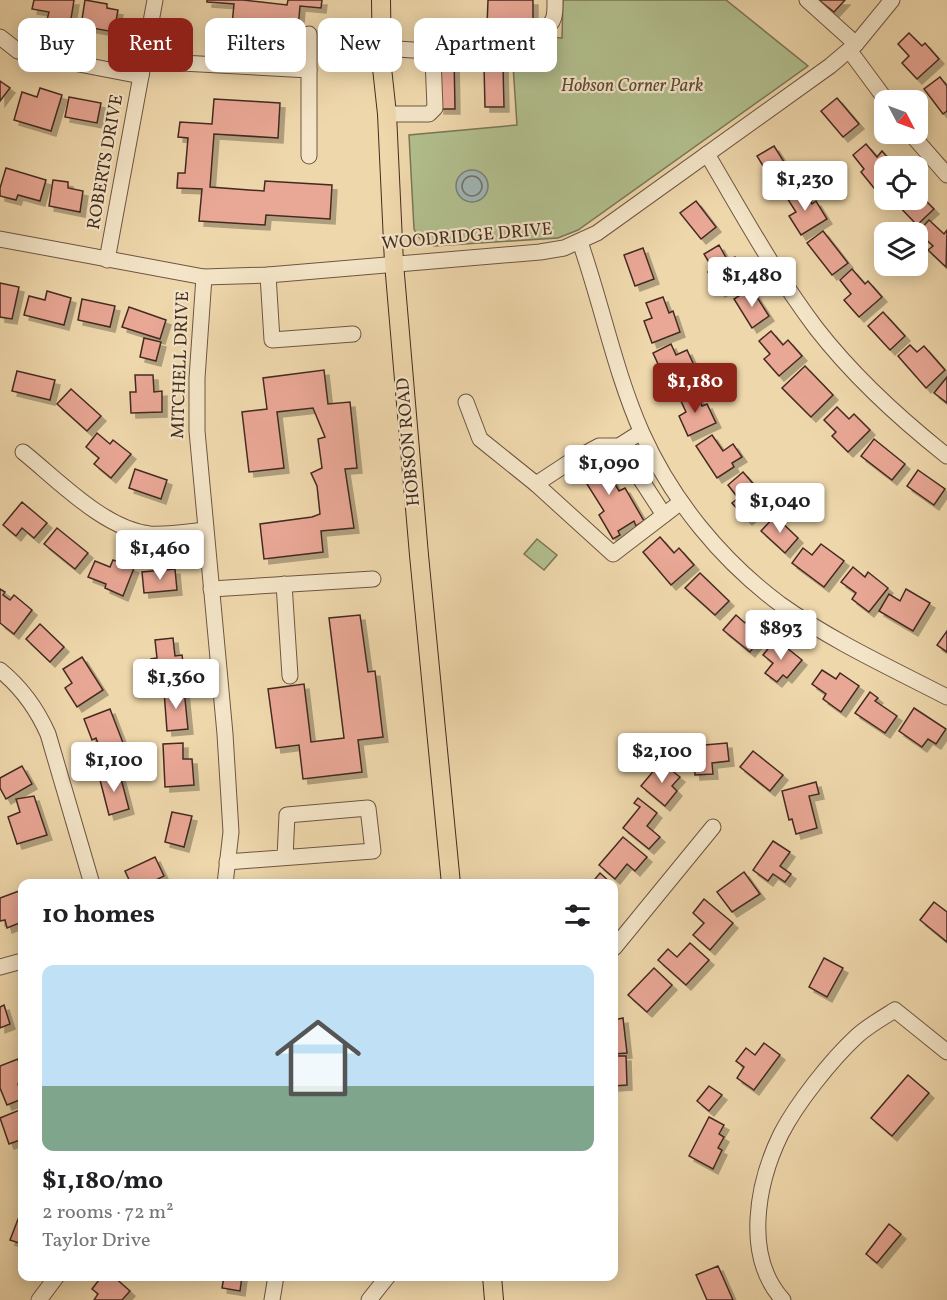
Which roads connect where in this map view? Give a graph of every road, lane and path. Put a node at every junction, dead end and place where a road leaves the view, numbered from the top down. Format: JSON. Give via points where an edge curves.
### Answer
{"nodes":[{"id":1,"x":155,"y":0,"type":"edge"},
{"id":2,"x":381,"y":0,"type":"edge"},
{"id":3,"x":555,"y":0,"type":"edge"},
{"id":4,"x":807,"y":0,"type":"edge"},
{"id":5,"x":892,"y":0,"type":"edge"},
{"id":6,"x":152,"y":18,"type":"edge"},
{"id":7,"x":381,"y":18,"type":"edge"},
{"id":8,"x":553,"y":18,"type":"edge"},
{"id":9,"x":309,"y":34,"type":"dead end"},
{"id":10,"x":0,"y":38,"type":"edge"},
{"id":11,"x":852,"y":47,"type":"junction"},
{"id":12,"x":402,"y":49,"type":"edge"},
{"id":13,"x":108,"y":64,"type":"edge"},
{"id":14,"x":193,"y":69,"type":"edge"},
{"id":15,"x":309,"y":70,"type":"junction"},
{"id":16,"x":142,"y":72,"type":"edge"},
{"id":17,"x":384,"y":72,"type":"edge"},
{"id":18,"x":880,"y":90,"type":"edge"},
{"id":19,"x":387,"y":114,"type":"junction"},
{"id":20,"x":920,"y":144,"type":"edge"},
{"id":21,"x":707,"y":154,"type":"junction"},
{"id":22,"x":309,"y":156,"type":"dead end"},
{"id":23,"x":947,"y":175,"type":"edge"},
{"id":24,"x":0,"y":239,"type":"edge"},
{"id":25,"x":580,"y":242,"type":"junction"},
{"id":26,"x":107,"y":260,"type":"junction"},
{"id":27,"x":394,"y":263,"type":"junction"},
{"id":28,"x":268,"y":275,"type":"junction"},
{"id":29,"x":204,"y":277,"type":"junction"},
{"id":30,"x":353,"y":334,"type":"dead end"},
{"id":31,"x":466,"y":402,"type":"dead end"},
{"id":32,"x":641,"y":432,"type":"junction"},
{"id":33,"x":619,"y":446,"type":"junction"},
{"id":34,"x":23,"y":452,"type":"dead end"},
{"id":35,"x":947,"y":456,"type":"edge"},
{"id":36,"x":536,"y":483,"type":"junction"},
{"id":37,"x":681,"y":502,"type":"junction"},
{"id":38,"x":664,"y":514,"type":"junction"},
{"id":39,"x":205,"y":530,"type":"junction"},
{"id":40,"x":373,"y":579,"type":"dead end"},
{"id":41,"x":284,"y":584,"type":"junction"},
{"id":42,"x":211,"y":589,"type":"junction"},
{"id":43,"x":0,"y":670,"type":"edge"},
{"id":44,"x":290,"y":676,"type":"dead end"},
{"id":45,"x":947,"y":698,"type":"edge"},
{"id":46,"x":713,"y":826,"type":"dead end"},
{"id":47,"x":285,"y":857,"type":"junction"},
{"id":48,"x":227,"y":862,"type":"junction"},
{"id":49,"x":91,"y":879,"type":"edge"},
{"id":50,"x":225,"y":879,"type":"edge"},
{"id":51,"x":451,"y":879,"type":"edge"},
{"id":52,"x":618,"y":943,"type":"edge"},
{"id":53,"x":18,"y":962,"type":"edge"},
{"id":54,"x":0,"y":967,"type":"edge"},
{"id":55,"x":947,"y":1052,"type":"edge"},
{"id":56,"x":53,"y":1281,"type":"edge"},
{"id":57,"x":275,"y":1281,"type":"edge"},
{"id":58,"x":384,"y":1281,"type":"edge"},
{"id":59,"x":492,"y":1281,"type":"edge"},
{"id":60,"x":39,"y":1300,"type":"edge"},
{"id":61,"x":272,"y":1300,"type":"edge"},
{"id":62,"x":369,"y":1300,"type":"edge"},
{"id":63,"x":494,"y":1300,"type":"edge"},
{"id":64,"x":783,"y":1300,"type":"edge"}],
"edges":[{"from":1,"to":6,"type":"street","name":"ROBERTS DRIVE"},
{"from":2,"to":7,"type":"main road","name":"HOBSON ROAD"},
{"from":3,"to":8,"type":"street"},
{"from":4,"to":11,"type":"street"},
{"from":5,"to":11,"type":"street","name":"WOODRIDGE DRIVE"},
{"from":9,"to":15,"type":"street"},
{"from":10,"to":13,"type":"street","via":[[27,54]]},
{"from":11,"to":18,"type":"street"},
{"from":11,"to":21,"type":"street","name":"WOODRIDGE DRIVE"},
{"from":12,"to":19,"type":"street","via":[[428,51],[433,58],[435,108],[429,114]]},
{"from":14,"to":15,"type":"street"},
{"from":15,"to":22,"type":"street"},
{"from":16,"to":26,"type":"street","name":"ROBERTS DRIVE"},
{"from":17,"to":19,"type":"main road","name":"HOBSON ROAD"},
{"from":19,"to":27,"type":"main road","name":"HOBSON ROAD"},
{"from":20,"to":23,"type":"street"},
{"from":21,"to":25,"type":"street","name":"WOODRIDGE DRIVE"},
{"from":21,"to":35,"type":"street","via":[[816,328],[881,400]]},
{"from":24,"to":26,"type":"street","name":"WOODRIDGE DRIVE"},
{"from":25,"to":27,"type":"street","name":"WOODRIDGE DRIVE","via":[[540,252]]},
{"from":25,"to":32,"type":"street"},
{"from":26,"to":29,"type":"street","name":"WOODRIDGE DRIVE"},
{"from":27,"to":28,"type":"street","name":"WOODRIDGE DRIVE"},
{"from":27,"to":51,"type":"main road","name":"HOBSON ROAD"},
{"from":28,"to":29,"type":"street","name":"WOODRIDGE DRIVE"},
{"from":28,"to":30,"type":"street","via":[[272,340]]},
{"from":29,"to":39,"type":"street","name":"MITCHELL DRIVE","via":[[197,431]]},
{"from":31,"to":36,"type":"street","via":[[480,439]]},
{"from":32,"to":33,"type":"street"},
{"from":32,"to":37,"type":"street"},
{"from":33,"to":36,"type":"street","via":[[599,446]]},
{"from":33,"to":38,"type":"street"},
{"from":34,"to":39,"type":"street","via":[[116,525],[150,534]]},
{"from":36,"to":38,"type":"street","via":[[613,554]]},
{"from":37,"to":38,"type":"street"},
{"from":37,"to":45,"type":"street","via":[[722,553],[781,604],[832,637]]},
{"from":39,"to":42,"type":"street","name":"MITCHELL DRIVE"},
{"from":40,"to":41,"type":"street"},
{"from":41,"to":42,"type":"street"},
{"from":41,"to":44,"type":"street"},
{"from":42,"to":48,"type":"street","name":"MITCHELL DRIVE","via":[[231,831]]},
{"from":43,"to":49,"type":"street","via":[[27,696],[48,734]]},
{"from":46,"to":52,"type":"street"},
{"from":47,"to":47,"type":"street","via":[[373,851],[368,808],[287,815]]},
{"from":47,"to":48,"type":"street"},
{"from":48,"to":50,"type":"street","name":"MITCHELL DRIVE"},
{"from":53,"to":54,"type":"street"},
{"from":55,"to":64,"type":"street","via":[[895,1010],[845,1048],[788,1122],[762,1192],[757,1243],[771,1283]]},
{"from":56,"to":60,"type":"street"},
{"from":57,"to":61,"type":"street"},
{"from":58,"to":62,"type":"street"},
{"from":59,"to":63,"type":"main road"}]}
